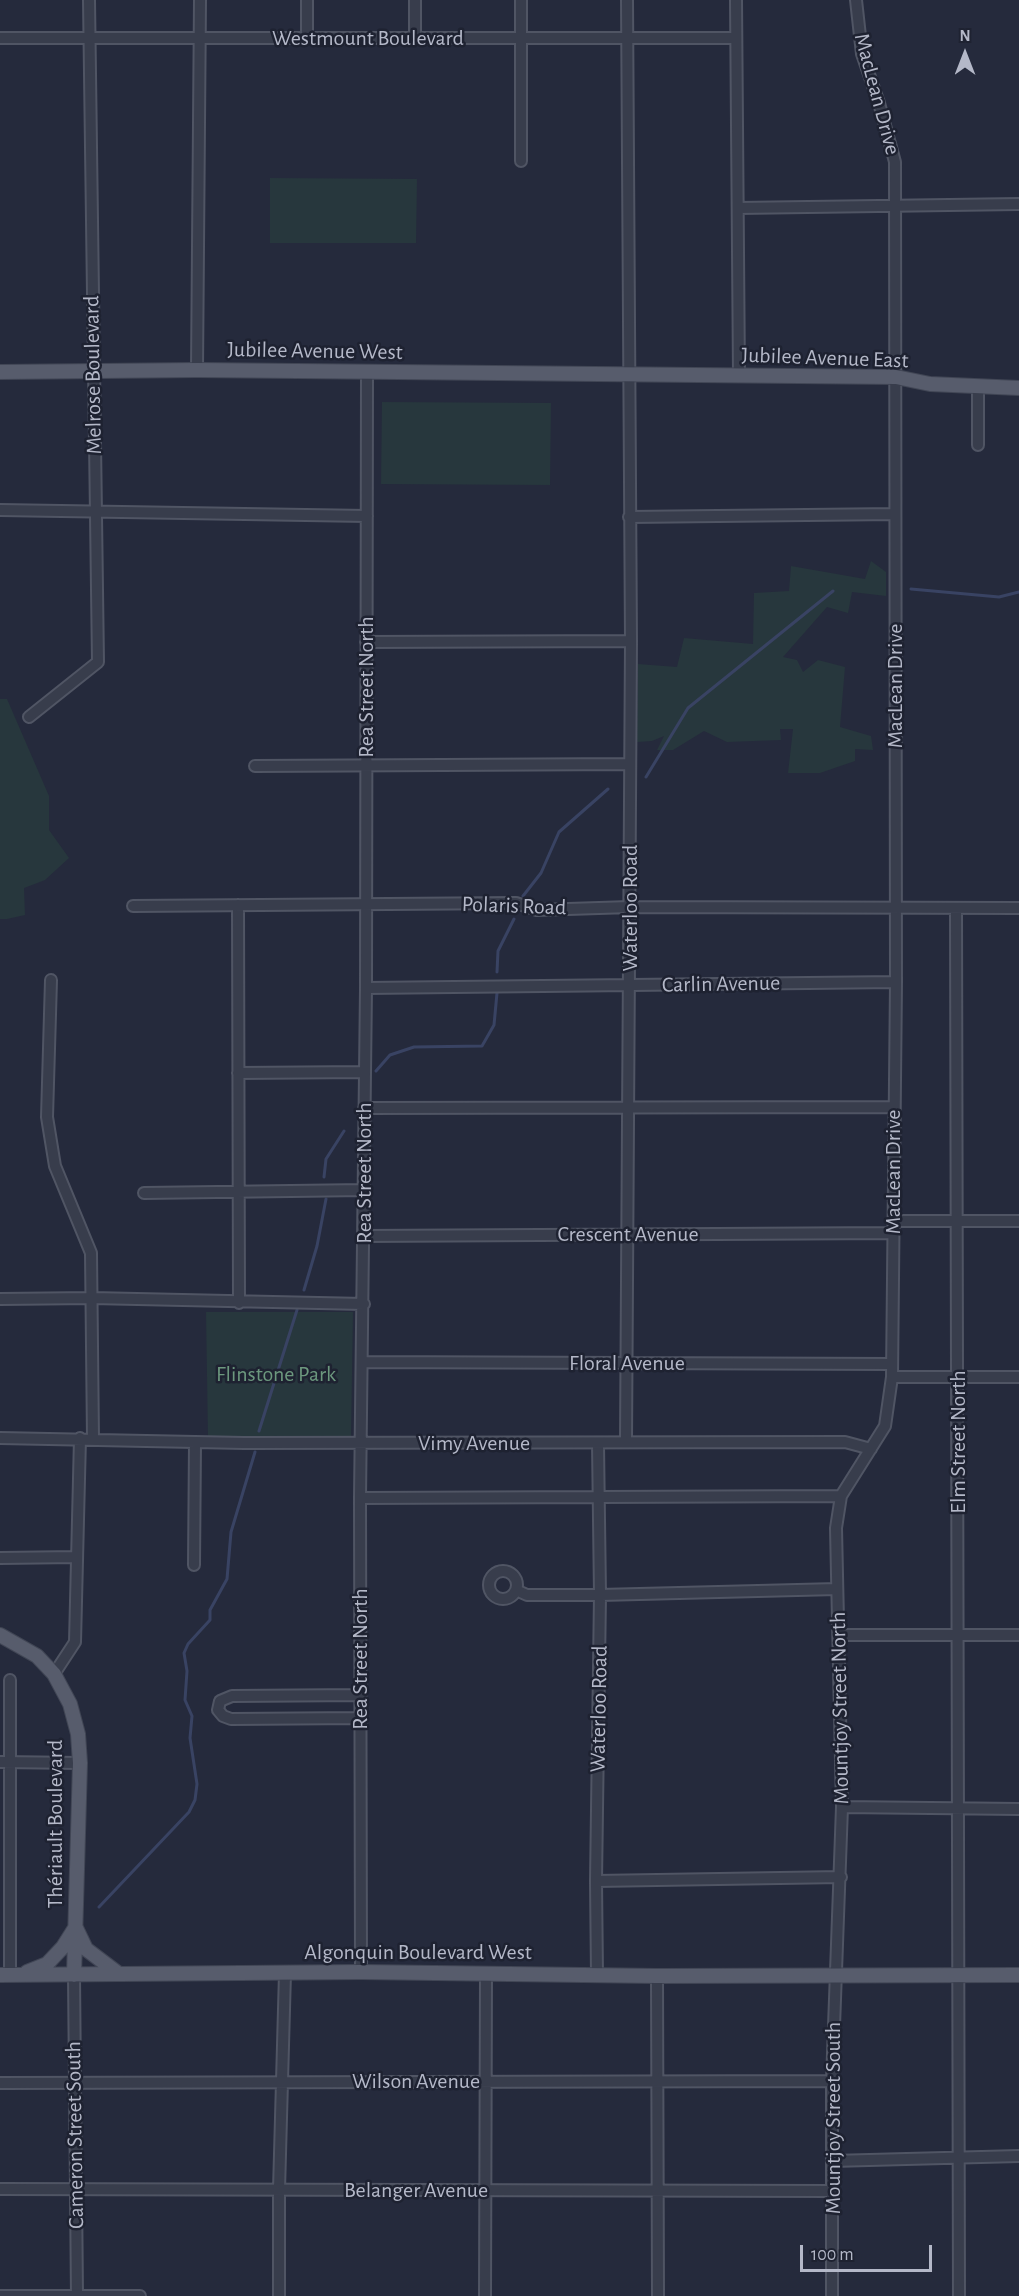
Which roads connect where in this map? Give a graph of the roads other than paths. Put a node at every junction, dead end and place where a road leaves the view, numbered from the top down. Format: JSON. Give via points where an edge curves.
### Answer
{"nodes":[{"id":1,"x":89,"y":0,"type":"edge"},
{"id":2,"x":200,"y":0,"type":"edge"},
{"id":3,"x":307,"y":0,"type":"edge"},
{"id":4,"x":415,"y":0,"type":"edge"},
{"id":5,"x":521,"y":0,"type":"edge"},
{"id":6,"x":627,"y":0,"type":"edge"},
{"id":7,"x":736,"y":0,"type":"edge"},
{"id":8,"x":856,"y":0,"type":"edge"},
{"id":9,"x":0,"y":38,"type":"edge"},
{"id":10,"x":89,"y":38,"type":"junction"},
{"id":11,"x":200,"y":38,"type":"junction"},
{"id":12,"x":307,"y":38,"type":"junction"},
{"id":13,"x":415,"y":38,"type":"junction"},
{"id":14,"x":736,"y":38,"type":"junction"},
{"id":15,"x":521,"y":39,"type":"junction"},
{"id":16,"x":627,"y":39,"type":"junction"},
{"id":17,"x":521,"y":162,"type":"dead end"},
{"id":18,"x":1019,"y":204,"type":"edge"},
{"id":19,"x":896,"y":206,"type":"junction"},
{"id":20,"x":738,"y":208,"type":"junction"},
{"id":21,"x":197,"y":370,"type":"junction"},
{"id":22,"x":0,"y":372,"type":"edge"},
{"id":23,"x":92,"y":372,"type":"junction"},
{"id":24,"x":367,"y":373,"type":"junction"},
{"id":25,"x":629,"y":375,"type":"junction"},
{"id":26,"x":739,"y":376,"type":"junction"},
{"id":27,"x":896,"y":377,"type":"junction"},
{"id":28,"x":978,"y":387,"type":"junction"},
{"id":29,"x":1019,"y":388,"type":"edge"},
{"id":30,"x":978,"y":445,"type":"dead end"},
{"id":31,"x":0,"y":510,"type":"edge"},
{"id":32,"x":94,"y":510,"type":"junction"},
{"id":33,"x":895,"y":514,"type":"junction"},
{"id":34,"x":367,"y":516,"type":"junction"},
{"id":35,"x":629,"y":517,"type":"junction"},
{"id":36,"x":631,"y":641,"type":"junction"},
{"id":37,"x":366,"y":642,"type":"junction"},
{"id":38,"x":29,"y":717,"type":"dead end"},
{"id":39,"x":629,"y":764,"type":"junction"},
{"id":40,"x":366,"y":765,"type":"junction"},
{"id":41,"x":255,"y":766,"type":"dead end"},
{"id":42,"x":366,"y":904,"type":"junction"},
{"id":43,"x":238,"y":905,"type":"junction"},
{"id":44,"x":133,"y":906,"type":"dead end"},
{"id":45,"x":630,"y":907,"type":"junction"},
{"id":46,"x":896,"y":908,"type":"junction"},
{"id":47,"x":956,"y":908,"type":"junction"},
{"id":48,"x":1019,"y":909,"type":"edge"},
{"id":49,"x":51,"y":980,"type":"dead end"},
{"id":50,"x":896,"y":982,"type":"junction"},
{"id":51,"x":630,"y":985,"type":"junction"},
{"id":52,"x":366,"y":988,"type":"junction"},
{"id":53,"x":364,"y":1072,"type":"junction"},
{"id":54,"x":238,"y":1073,"type":"junction"},
{"id":55,"x":893,"y":1107,"type":"junction"},
{"id":56,"x":364,"y":1108,"type":"junction"},
{"id":57,"x":628,"y":1109,"type":"junction"},
{"id":58,"x":364,"y":1190,"type":"junction"},
{"id":59,"x":144,"y":1193,"type":"dead end"},
{"id":60,"x":238,"y":1193,"type":"junction"},
{"id":61,"x":893,"y":1221,"type":"junction"},
{"id":62,"x":957,"y":1221,"type":"junction"},
{"id":63,"x":1019,"y":1221,"type":"edge"},
{"id":64,"x":626,"y":1233,"type":"junction"},
{"id":65,"x":893,"y":1233,"type":"junction"},
{"id":66,"x":363,"y":1236,"type":"junction"},
{"id":67,"x":92,"y":1298,"type":"junction"},
{"id":68,"x":0,"y":1299,"type":"edge"},
{"id":69,"x":239,"y":1303,"type":"junction"},
{"id":70,"x":363,"y":1304,"type":"junction"},
{"id":71,"x":362,"y":1362,"type":"junction"},
{"id":72,"x":626,"y":1362,"type":"junction"},
{"id":73,"x":892,"y":1364,"type":"junction"},
{"id":74,"x":892,"y":1377,"type":"junction"},
{"id":75,"x":958,"y":1377,"type":"junction"},
{"id":76,"x":1019,"y":1377,"type":"edge"},
{"id":77,"x":0,"y":1438,"type":"edge"},
{"id":78,"x":80,"y":1438,"type":"junction"},
{"id":79,"x":93,"y":1439,"type":"junction"},
{"id":80,"x":360,"y":1442,"type":"junction"},
{"id":81,"x":626,"y":1442,"type":"junction"},
{"id":82,"x":195,"y":1443,"type":"junction"},
{"id":83,"x":598,"y":1444,"type":"junction"},
{"id":84,"x":871,"y":1449,"type":"junction"},
{"id":85,"x":842,"y":1496,"type":"junction"},
{"id":86,"x":597,"y":1497,"type":"junction"},
{"id":87,"x":360,"y":1498,"type":"junction"},
{"id":88,"x":76,"y":1557,"type":"junction"},
{"id":89,"x":0,"y":1558,"type":"edge"},
{"id":90,"x":194,"y":1565,"type":"dead end"},
{"id":91,"x":837,"y":1589,"type":"junction"},
{"id":92,"x":516,"y":1590,"type":"dead end"},
{"id":93,"x":600,"y":1595,"type":"junction"},
{"id":94,"x":0,"y":1635,"type":"edge"},
{"id":95,"x":839,"y":1635,"type":"junction"},
{"id":96,"x":959,"y":1635,"type":"junction"},
{"id":97,"x":1019,"y":1635,"type":"edge"},
{"id":98,"x":54,"y":1674,"type":"junction"},
{"id":99,"x":10,"y":1680,"type":"dead end"},
{"id":100,"x":360,"y":1695,"type":"junction"},
{"id":101,"x":360,"y":1718,"type":"junction"},
{"id":102,"x":5,"y":1762,"type":"edge"},
{"id":103,"x":80,"y":1763,"type":"junction"},
{"id":104,"x":842,"y":1808,"type":"junction"},
{"id":105,"x":959,"y":1809,"type":"junction"},
{"id":106,"x":1019,"y":1809,"type":"edge"},
{"id":107,"x":5,"y":1870,"type":"edge"},
{"id":108,"x":841,"y":1877,"type":"junction"},
{"id":109,"x":596,"y":1881,"type":"junction"},
{"id":110,"x":76,"y":1926,"type":"junction"},
{"id":111,"x":361,"y":1972,"type":"junction"},
{"id":112,"x":285,"y":1973,"type":"junction"},
{"id":113,"x":486,"y":1973,"type":"junction"},
{"id":114,"x":120,"y":1974,"type":"junction"},
{"id":115,"x":10,"y":1975,"type":"edge"},
{"id":116,"x":74,"y":1975,"type":"junction"},
{"id":117,"x":597,"y":1975,"type":"junction"},
{"id":118,"x":960,"y":1975,"type":"junction"},
{"id":119,"x":1019,"y":1975,"type":"edge"},
{"id":120,"x":657,"y":1976,"type":"junction"},
{"id":121,"x":835,"y":1976,"type":"junction"},
{"id":122,"x":484,"y":2080,"type":"junction"},
{"id":123,"x":832,"y":2081,"type":"junction"},
{"id":124,"x":282,"y":2082,"type":"junction"},
{"id":125,"x":657,"y":2082,"type":"junction"},
{"id":126,"x":0,"y":2083,"type":"edge"},
{"id":127,"x":74,"y":2084,"type":"junction"},
{"id":128,"x":1019,"y":2156,"type":"edge"},
{"id":129,"x":959,"y":2158,"type":"junction"},
{"id":130,"x":832,"y":2161,"type":"junction"},
{"id":131,"x":0,"y":2189,"type":"edge"},
{"id":132,"x":76,"y":2189,"type":"junction"},
{"id":133,"x":279,"y":2190,"type":"junction"},
{"id":134,"x":486,"y":2190,"type":"junction"},
{"id":135,"x":657,"y":2190,"type":"junction"},
{"id":136,"x":832,"y":2191,"type":"junction"},
{"id":137,"x":0,"y":2296,"type":"edge"},
{"id":138,"x":77,"y":2296,"type":"edge"},
{"id":139,"x":140,"y":2296,"type":"edge"},
{"id":140,"x":279,"y":2296,"type":"edge"},
{"id":141,"x":484,"y":2296,"type":"edge"},
{"id":142,"x":658,"y":2296,"type":"edge"},
{"id":143,"x":832,"y":2296,"type":"edge"},
{"id":144,"x":959,"y":2296,"type":"edge"}],
"edges":[{"from":1,"to":10,"type":"street","name":"Melrose Boulevard"},
{"from":2,"to":11,"type":"street"},
{"from":3,"to":12,"type":"street"},
{"from":4,"to":13,"type":"street"},
{"from":5,"to":15,"type":"street"},
{"from":6,"to":16,"type":"street","name":"Waterloo Road"},
{"from":7,"to":14,"type":"street"},
{"from":8,"to":19,"type":"street","name":"MacLean Drive","via":[[862,54],[895,162]]},
{"from":9,"to":10,"type":"street","name":"Westmount Boulevard"},
{"from":10,"to":11,"type":"street","name":"Westmount Boulevard"},
{"from":10,"to":23,"type":"street","name":"Melrose Boulevard"},
{"from":11,"to":12,"type":"street","name":"Westmount Boulevard"},
{"from":11,"to":21,"type":"street"},
{"from":12,"to":13,"type":"street","name":"Westmount Boulevard"},
{"from":13,"to":15,"type":"street","name":"Westmount Boulevard"},
{"from":14,"to":16,"type":"street","name":"Westmount Boulevard"},
{"from":14,"to":20,"type":"street"},
{"from":15,"to":16,"type":"street","name":"Westmount Boulevard"},
{"from":15,"to":17,"type":"street"},
{"from":16,"to":25,"type":"street","name":"Waterloo Road"},
{"from":18,"to":19,"type":"street"},
{"from":19,"to":20,"type":"street"},
{"from":19,"to":27,"type":"street","name":"MacLean Drive"},
{"from":20,"to":26,"type":"street"},
{"from":21,"to":23,"type":"main road","name":"Jubilee Avenue West"},
{"from":21,"to":24,"type":"main road","name":"Jubilee Avenue West"},
{"from":22,"to":23,"type":"main road","name":"Jubilee Avenue West"},
{"from":23,"to":32,"type":"street","name":"Melrose Boulevard"},
{"from":24,"to":25,"type":"main road","name":"Jubilee Avenue West"},
{"from":24,"to":34,"type":"street","name":"Rea Street North"},
{"from":25,"to":26,"type":"main road","name":"Jubilee Avenue East"},
{"from":25,"to":35,"type":"street","name":"Waterloo Road"},
{"from":26,"to":27,"type":"main road","name":"Jubilee Avenue East"},
{"from":27,"to":28,"type":"main road","name":"Jubilee Avenue East"},
{"from":27,"to":33,"type":"street","name":"MacLean Drive"},
{"from":28,"to":29,"type":"main road","name":"Jubilee Avenue East"},
{"from":28,"to":30,"type":"street"},
{"from":31,"to":32,"type":"street"},
{"from":32,"to":34,"type":"street"},
{"from":32,"to":38,"type":"street","name":"Melrose Boulevard","via":[[98,662]]},
{"from":33,"to":35,"type":"street"},
{"from":33,"to":46,"type":"street","name":"MacLean Drive"},
{"from":34,"to":37,"type":"street","name":"Rea Street North"},
{"from":35,"to":36,"type":"street","name":"Waterloo Road"},
{"from":36,"to":37,"type":"street"},
{"from":36,"to":39,"type":"street","name":"Waterloo Road"},
{"from":37,"to":40,"type":"street","name":"Rea Street North"},
{"from":39,"to":40,"type":"street"},
{"from":39,"to":45,"type":"street","name":"Waterloo Road"},
{"from":40,"to":41,"type":"street"},
{"from":40,"to":42,"type":"street","name":"Rea Street North"},
{"from":42,"to":43,"type":"street","name":"Polaris Road"},
{"from":42,"to":45,"type":"street","name":"Polaris Road","via":[[516,903],[537,910]]},
{"from":42,"to":52,"type":"street","name":"Rea Street North"},
{"from":43,"to":44,"type":"street","name":"Polaris Road"},
{"from":43,"to":54,"type":"street"},
{"from":45,"to":46,"type":"street","name":"Polaris Road"},
{"from":45,"to":51,"type":"street","name":"Waterloo Road"},
{"from":46,"to":47,"type":"street","name":"Polaris Road"},
{"from":46,"to":50,"type":"street","name":"MacLean Drive"},
{"from":47,"to":48,"type":"street","name":"Polaris Road"},
{"from":47,"to":62,"type":"street","name":"Elm Street North"},
{"from":49,"to":67,"type":"street","via":[[47,1118],[55,1166],[91,1253]]},
{"from":50,"to":51,"type":"street","name":"Carlin Avenue"},
{"from":50,"to":55,"type":"street","name":"MacLean Drive"},
{"from":51,"to":52,"type":"street","name":"Carlin Avenue"},
{"from":51,"to":57,"type":"street","name":"Waterloo Road"},
{"from":52,"to":53,"type":"street","name":"Rea Street North"},
{"from":53,"to":54,"type":"street"},
{"from":53,"to":56,"type":"street","name":"Rea Street North"},
{"from":54,"to":60,"type":"street"},
{"from":55,"to":57,"type":"street"},
{"from":55,"to":61,"type":"street","name":"MacLean Drive"},
{"from":56,"to":57,"type":"street"},
{"from":56,"to":58,"type":"street","name":"Rea Street North"},
{"from":57,"to":64,"type":"street","name":"Waterloo Road"},
{"from":58,"to":60,"type":"street"},
{"from":58,"to":66,"type":"street","name":"Rea Street North"},
{"from":59,"to":60,"type":"street"},
{"from":60,"to":69,"type":"street"},
{"from":61,"to":62,"type":"street"},
{"from":61,"to":65,"type":"street","name":"MacLean Drive"},
{"from":62,"to":63,"type":"street"},
{"from":62,"to":75,"type":"street","name":"Elm Street North"},
{"from":64,"to":65,"type":"street","name":"Crescent Avenue"},
{"from":64,"to":66,"type":"street","name":"Crescent Avenue"},
{"from":64,"to":72,"type":"street","name":"Waterloo Road"},
{"from":65,"to":73,"type":"street","name":"MacLean Drive"},
{"from":66,"to":70,"type":"street","name":"Rea Street North"},
{"from":67,"to":68,"type":"street"},
{"from":67,"to":69,"type":"street"},
{"from":67,"to":79,"type":"street"},
{"from":69,"to":70,"type":"street"},
{"from":70,"to":71,"type":"street","name":"Rea Street North"},
{"from":71,"to":72,"type":"street","name":"Floral Avenue"},
{"from":71,"to":80,"type":"street","name":"Rea Street North"},
{"from":72,"to":73,"type":"street","name":"Floral Avenue"},
{"from":72,"to":81,"type":"street","name":"Waterloo Road"},
{"from":73,"to":74,"type":"street","name":"MacLean Drive"},
{"from":74,"to":75,"type":"street"},
{"from":74,"to":84,"type":"street","via":[[885,1426]]},
{"from":75,"to":76,"type":"street"},
{"from":75,"to":96,"type":"street","name":"Elm Street North"},
{"from":77,"to":78,"type":"street","name":"Vimy Avenue"},
{"from":78,"to":79,"type":"street","name":"Vimy Avenue"},
{"from":78,"to":88,"type":"street"},
{"from":79,"to":82,"type":"street","name":"Vimy Avenue"},
{"from":80,"to":82,"type":"street","name":"Vimy Avenue"},
{"from":80,"to":83,"type":"street","name":"Vimy Avenue"},
{"from":80,"to":87,"type":"street","name":"Rea Street North"},
{"from":81,"to":83,"type":"street","name":"Vimy Avenue"},
{"from":81,"to":84,"type":"street","name":"Vimy Avenue","via":[[846,1442]]},
{"from":82,"to":90,"type":"street"},
{"from":83,"to":86,"type":"street","name":"Waterloo Road"},
{"from":84,"to":85,"type":"street","name":"Mountjoy Street North"},
{"from":85,"to":86,"type":"street"},
{"from":85,"to":91,"type":"street","name":"Mountjoy Street North","via":[[836,1528]]},
{"from":86,"to":87,"type":"street"},
{"from":86,"to":93,"type":"street","name":"Waterloo Road"},
{"from":87,"to":100,"type":"street","name":"Rea Street North"},
{"from":88,"to":89,"type":"street"},
{"from":88,"to":98,"type":"street","via":[[75,1642]]},
{"from":91,"to":93,"type":"street"},
{"from":91,"to":95,"type":"street","name":"Mountjoy Street North"},
{"from":92,"to":93,"type":"street","via":[[527,1595]]},
{"from":93,"to":109,"type":"street","name":"Waterloo Road"},
{"from":94,"to":98,"type":"main road","name":"Thériault Boulevard","via":[[37,1656]]},
{"from":95,"to":96,"type":"street"},
{"from":95,"to":104,"type":"street","name":"Mountjoy Street North"},
{"from":96,"to":97,"type":"street"},
{"from":96,"to":105,"type":"street","name":"Elm Street North"},
{"from":98,"to":103,"type":"main road","name":"Thériault Boulevard","via":[[70,1704]]},
{"from":99,"to":102,"type":"street"},
{"from":100,"to":101,"type":"street","name":"Rea Street North"},
{"from":100,"to":101,"type":"street","via":[[232,1696],[220,1701],[218,1710],[231,1719]]},
{"from":101,"to":111,"type":"street","name":"Rea Street North"},
{"from":102,"to":103,"type":"street"},
{"from":102,"to":107,"type":"street"},
{"from":103,"to":110,"type":"main road","name":"Thériault Boulevard"},
{"from":104,"to":105,"type":"street"},
{"from":104,"to":108,"type":"street","name":"Mountjoy Street North"},
{"from":105,"to":106,"type":"street"},
{"from":105,"to":118,"type":"street","name":"Elm Street North"},
{"from":107,"to":115,"type":"street"},
{"from":108,"to":109,"type":"street"},
{"from":108,"to":121,"type":"street","name":"Mountjoy Street North"},
{"from":109,"to":117,"type":"street","name":"Waterloo Road"},
{"from":110,"to":114,"type":"main road","via":[[86,1949]]},
{"from":110,"to":115,"type":"main road","via":[[47,1964]]},
{"from":110,"to":116,"type":"main road","name":"Thériault Boulevard"},
{"from":111,"to":112,"type":"main road","name":"Algonquin Boulevard West"},
{"from":111,"to":113,"type":"main road","name":"Algonquin Boulevard West"},
{"from":112,"to":114,"type":"main road","name":"Algonquin Boulevard West"},
{"from":112,"to":124,"type":"street"},
{"from":113,"to":117,"type":"main road","name":"Algonquin Boulevard West"},
{"from":113,"to":122,"type":"street"},
{"from":114,"to":116,"type":"main road","name":"Algonquin Boulevard West"},
{"from":115,"to":116,"type":"main road","name":"Algonquin Boulevard West"},
{"from":116,"to":127,"type":"street","name":"Cameron Street South"},
{"from":117,"to":120,"type":"main road","name":"Algonquin Boulevard West"},
{"from":118,"to":119,"type":"main road","name":"Algonquin Boulevard West"},
{"from":118,"to":121,"type":"main road","name":"Algonquin Boulevard West"},
{"from":118,"to":129,"type":"street","name":"Elm Street North"},
{"from":120,"to":121,"type":"main road","name":"Algonquin Boulevard West"},
{"from":120,"to":125,"type":"street"},
{"from":121,"to":123,"type":"street","name":"Mountjoy Street South"},
{"from":122,"to":124,"type":"street","name":"Wilson Avenue"},
{"from":122,"to":125,"type":"street","name":"Wilson Avenue"},
{"from":122,"to":134,"type":"street"},
{"from":123,"to":125,"type":"street","name":"Wilson Avenue"},
{"from":123,"to":130,"type":"street","name":"Mountjoy Street South"},
{"from":124,"to":127,"type":"street","name":"Wilson Avenue"},
{"from":124,"to":133,"type":"street"},
{"from":125,"to":135,"type":"street"},
{"from":126,"to":127,"type":"street","name":"Wilson Avenue"},
{"from":127,"to":132,"type":"street","name":"Cameron Street South"},
{"from":128,"to":129,"type":"street"},
{"from":129,"to":130,"type":"street"},
{"from":129,"to":144,"type":"street","name":"Elm Street North"},
{"from":130,"to":136,"type":"street","name":"Mountjoy Street South"},
{"from":131,"to":132,"type":"street","name":"Belanger Avenue"},
{"from":132,"to":133,"type":"street","name":"Belanger Avenue"},
{"from":132,"to":138,"type":"street","name":"Cameron Street South"},
{"from":133,"to":134,"type":"street","name":"Belanger Avenue"},
{"from":133,"to":140,"type":"street"},
{"from":134,"to":135,"type":"street","name":"Belanger Avenue"},
{"from":134,"to":141,"type":"street"},
{"from":135,"to":136,"type":"street","name":"Belanger Avenue"},
{"from":135,"to":142,"type":"street"},
{"from":136,"to":143,"type":"street","name":"Mountjoy Street South"},
{"from":137,"to":138,"type":"street"},
{"from":138,"to":139,"type":"street"}]}
